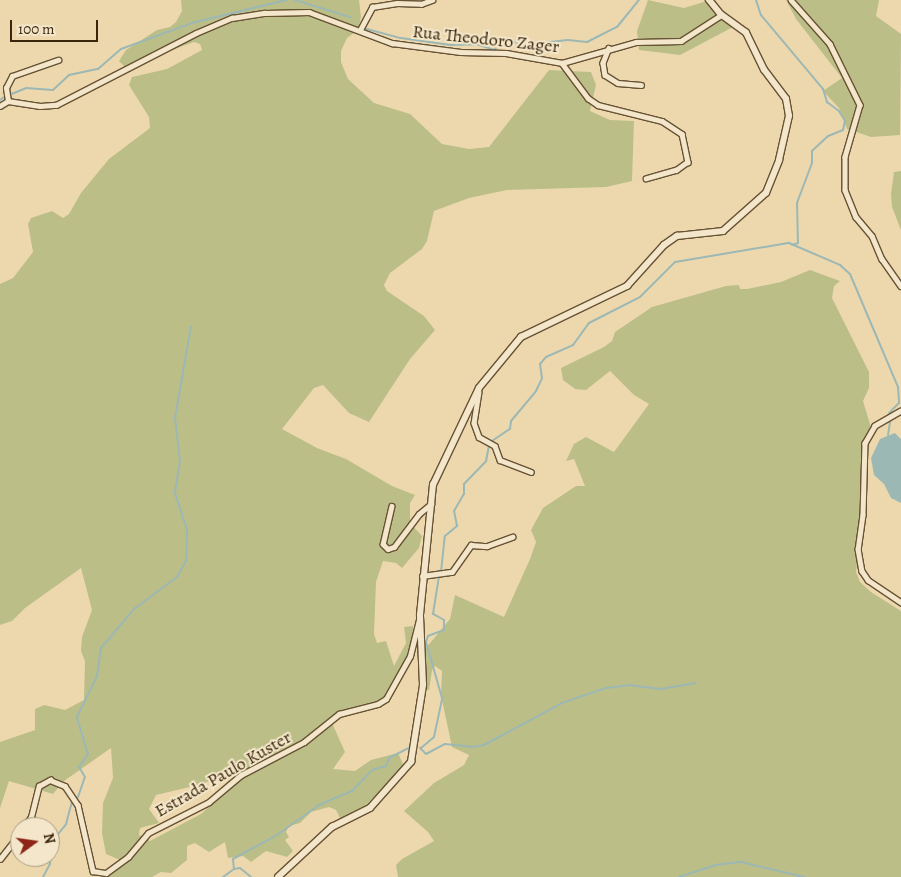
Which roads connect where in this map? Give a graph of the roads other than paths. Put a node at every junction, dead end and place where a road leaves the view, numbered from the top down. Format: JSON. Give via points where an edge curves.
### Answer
{"nodes":[{"id":1,"x":432,"y":0,"type":"edge"},
{"id":2,"x":709,"y":0,"type":"edge"},
{"id":3,"x":791,"y":0,"type":"edge"},
{"id":4,"x":720,"y":15,"type":"junction"},
{"id":5,"x":360,"y":30,"type":"junction"},
{"id":6,"x":609,"y":48,"type":"junction"},
{"id":7,"x":58,"y":60,"type":"dead end"},
{"id":8,"x":562,"y":64,"type":"junction"},
{"id":9,"x":641,"y":85,"type":"dead end"},
{"id":10,"x":8,"y":100,"type":"junction"},
{"id":11,"x":0,"y":106,"type":"edge"},
{"id":12,"x":646,"y":179,"type":"dead end"},
{"id":13,"x":901,"y":286,"type":"edge"},
{"id":14,"x":479,"y":388,"type":"junction"},
{"id":15,"x":901,"y":411,"type":"edge"},
{"id":16,"x":531,"y":472,"type":"dead end"},
{"id":17,"x":431,"y":504,"type":"junction"},
{"id":18,"x":392,"y":506,"type":"dead end"},
{"id":19,"x":512,"y":537,"type":"dead end"},
{"id":20,"x":422,"y":576,"type":"junction"},
{"id":21,"x":901,"y":602,"type":"edge"},
{"id":22,"x":420,"y":615,"type":"junction"},
{"id":23,"x":31,"y":817,"type":"edge"},
{"id":24,"x":10,"y":846,"type":"edge"},
{"id":25,"x":0,"y":859,"type":"edge"},
{"id":26,"x":278,"y":877,"type":"edge"}],
"edges":[{"from":1,"to":5,"type":"street","via":[[421,4],[372,7]]},
{"from":2,"to":4,"type":"street"},
{"from":3,"to":13,"type":"street","via":[[830,44],[860,105],[844,157],[845,190],[856,217],[872,236],[882,259]]},
{"from":4,"to":6,"type":"street","name":"Rua Theodoro Zager","via":[[681,41],[649,41]]},
{"from":4,"to":14,"type":"street","via":[[748,36],[760,63],[788,104],[783,146],[766,193],[723,231],[677,236],[664,245],[626,286],[521,337]]},
{"from":5,"to":8,"type":"street","name":"Rua Theodoro Zager","via":[[392,43],[445,51],[506,53]]},
{"from":5,"to":10,"type":"street","name":"Rua Theodoro Zager","via":[[309,12],[232,18],[134,63],[56,105],[40,106]]},
{"from":6,"to":8,"type":"street","name":"Rua Theodoro Zager"},
{"from":6,"to":9,"type":"street","via":[[603,64],[605,75],[618,83]]},
{"from":7,"to":10,"type":"street","via":[[12,76],[6,88]]},
{"from":8,"to":12,"type":"street","via":[[588,98],[598,105],[671,124],[682,134],[688,157],[686,165]]},
{"from":10,"to":11,"type":"street"},
{"from":14,"to":16,"type":"street","via":[[474,423],[479,437],[495,446],[500,460]]},
{"from":14,"to":17,"type":"street","via":[[434,476]]},
{"from":15,"to":21,"type":"street","via":[[875,426],[865,443],[863,515],[858,549],[862,571],[868,580]]},
{"from":17,"to":18,"type":"street","via":[[419,514],[394,547],[388,549],[383,544]]},
{"from":17,"to":20,"type":"street"},
{"from":19,"to":20,"type":"street","via":[[487,546],[471,545],[452,572]]},
{"from":20,"to":22,"type":"street"},
{"from":22,"to":23,"type":"street","name":"Estrada Paulo Kuster","via":[[410,656],[386,698],[378,704],[339,714],[304,742],[242,776],[209,802],[148,833],[128,857],[106,873],[92,871],[80,810],[65,786],[50,780],[39,786]]},
{"from":22,"to":26,"type":"street","via":[[423,686],[412,762],[370,808],[332,827]]},
{"from":24,"to":25,"type":"street"}]}
